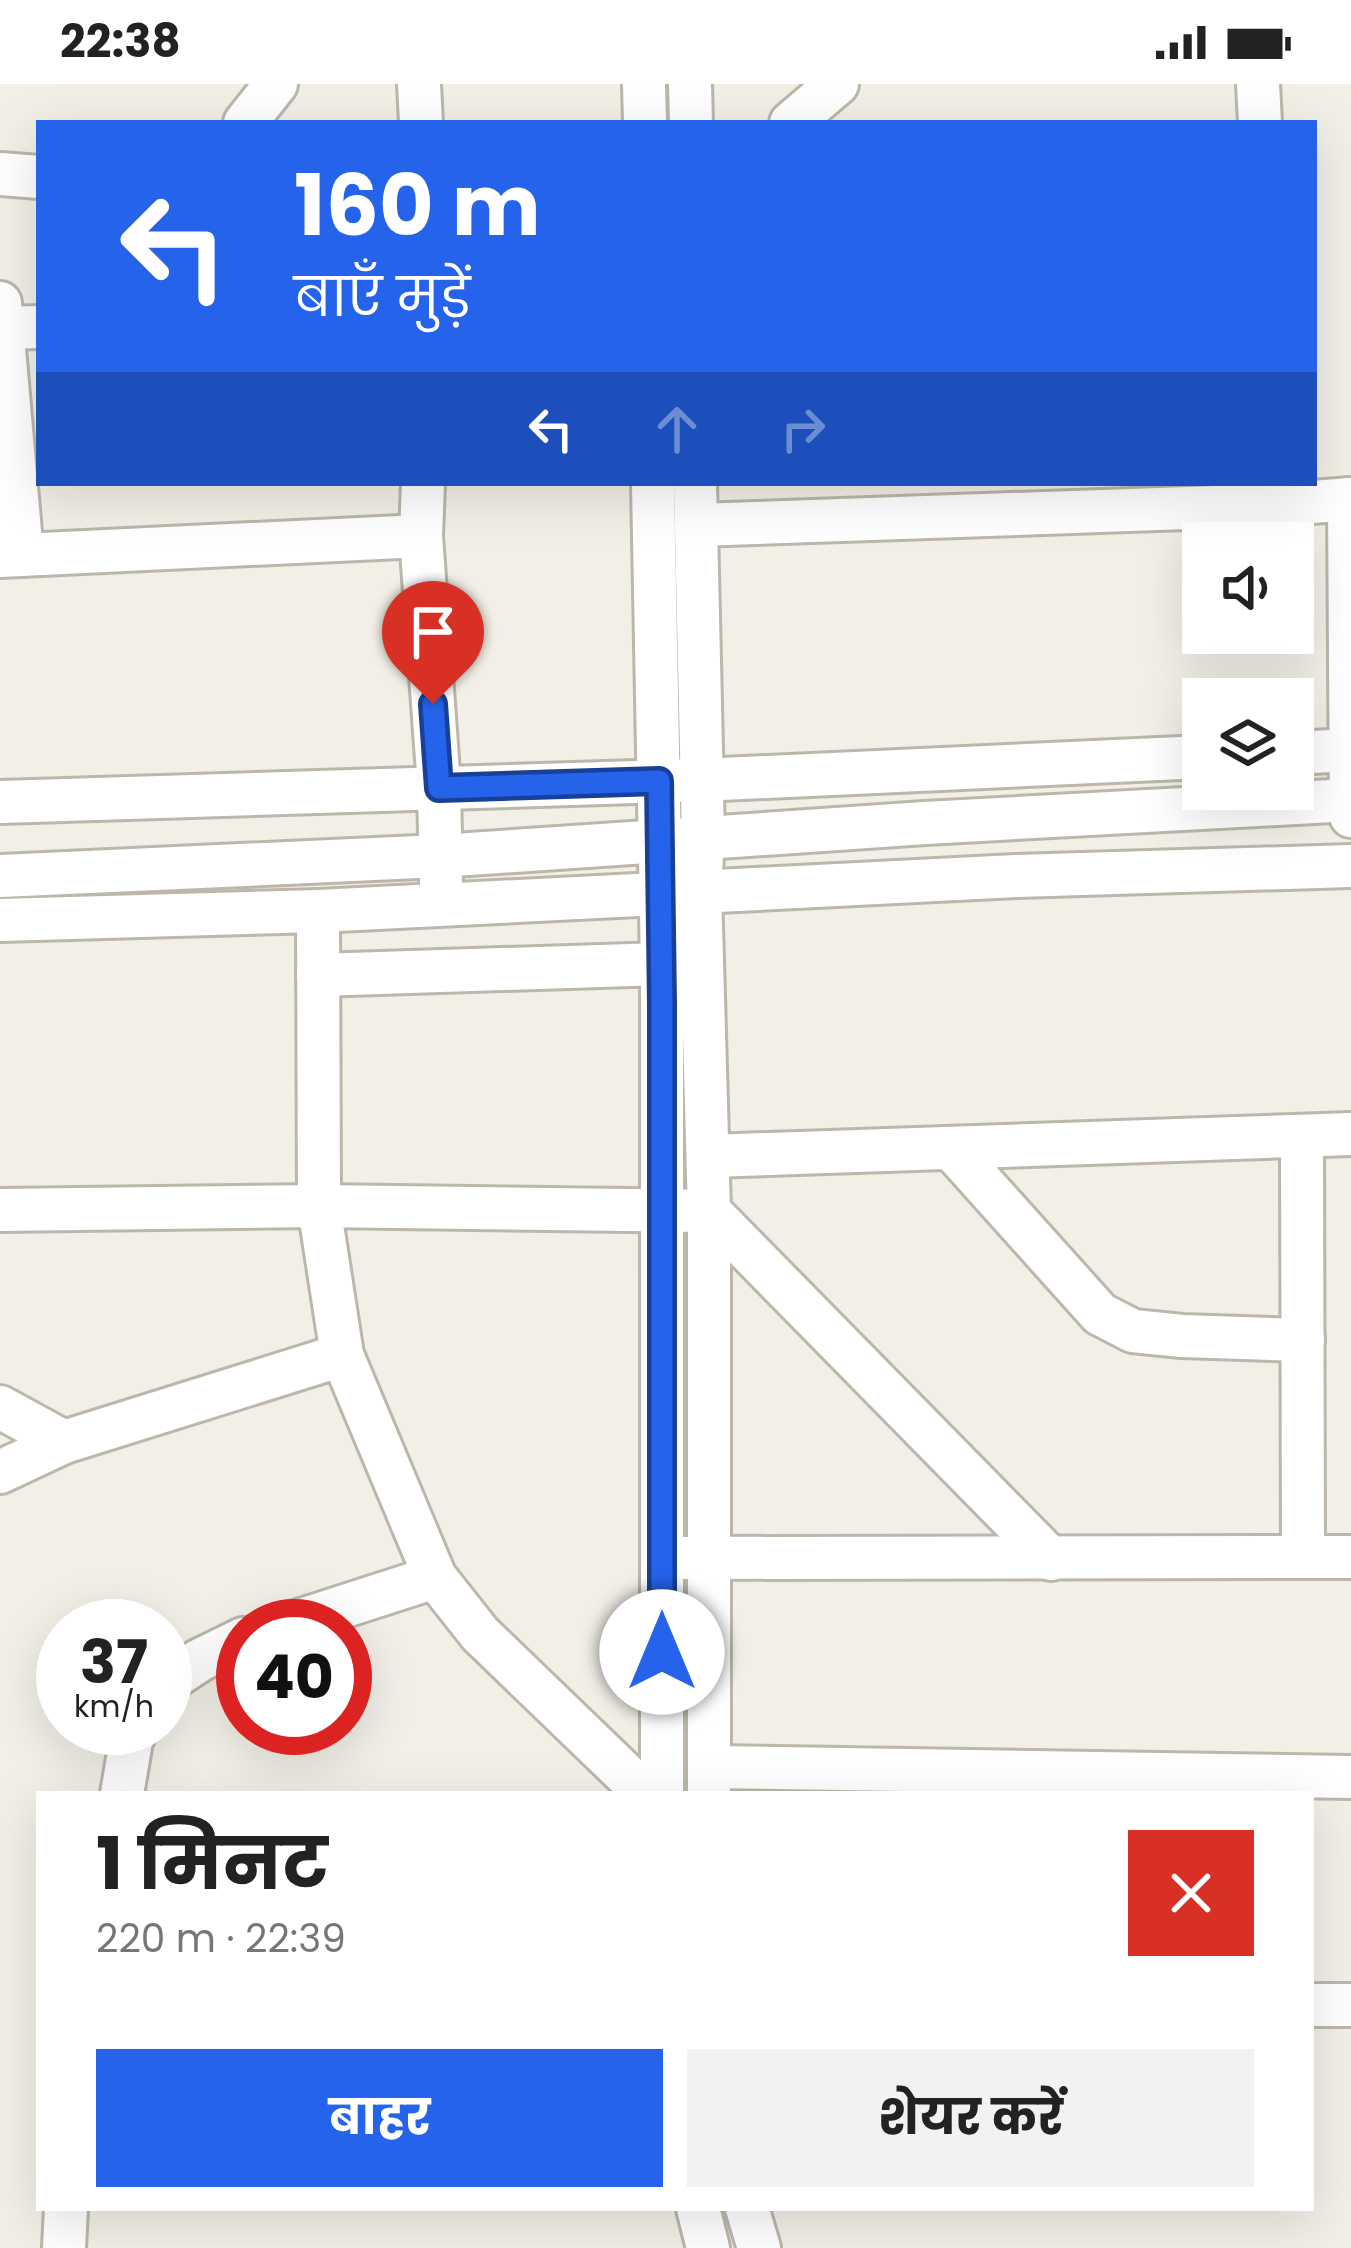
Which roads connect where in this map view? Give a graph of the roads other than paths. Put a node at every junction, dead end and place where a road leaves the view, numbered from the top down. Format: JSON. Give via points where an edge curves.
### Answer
{"nodes":[{"id":1,"x":277,"y":84,"type":"edge"},
{"id":2,"x":419,"y":84,"type":"edge"},
{"id":3,"x":644,"y":84,"type":"edge"},
{"id":4,"x":690,"y":84,"type":"edge"},
{"id":5,"x":837,"y":84,"type":"edge"},
{"id":6,"x":1258,"y":84,"type":"edge"},
{"id":7,"x":247,"y":120,"type":"edge"},
{"id":8,"x":421,"y":120,"type":"edge"},
{"id":9,"x":645,"y":120,"type":"edge"},
{"id":10,"x":691,"y":120,"type":"edge"},
{"id":11,"x":795,"y":120,"type":"edge"},
{"id":12,"x":1260,"y":120,"type":"edge"},
{"id":13,"x":0,"y":174,"type":"edge"},
{"id":14,"x":36,"y":177,"type":"edge"},
{"id":15,"x":14,"y":319,"type":"edge"},
{"id":16,"x":423,"y":486,"type":"edge"},
{"id":17,"x":653,"y":486,"type":"edge"},
{"id":18,"x":695,"y":486,"type":"edge"},
{"id":19,"x":1275,"y":494,"type":"edge"},
{"id":20,"x":938,"y":499,"type":"edge"},
{"id":21,"x":1350,"y":499,"type":"edge"},
{"id":22,"x":696,"y":526,"type":"junction"},
{"id":23,"x":422,"y":536,"type":"junction"},
{"id":24,"x":11,"y":555,"type":"edge"},
{"id":25,"x":1351,"y":750,"type":"edge"},
{"id":26,"x":1314,"y":752,"type":"edge"},
{"id":27,"x":1182,"y":758,"type":"edge"},
{"id":28,"x":680,"y":780,"type":"junction"},
{"id":29,"x":439,"y":788,"type":"junction"},
{"id":30,"x":0,"y":802,"type":"edge"},
{"id":31,"x":1350,"y":806,"type":"edge"},
{"id":32,"x":703,"y":837,"type":"junction"},
{"id":33,"x":661,"y":840,"type":"junction"},
{"id":34,"x":440,"y":856,"type":"junction"},
{"id":35,"x":1351,"y":866,"type":"edge"},
{"id":36,"x":0,"y":876,"type":"edge"},
{"id":37,"x":681,"y":891,"type":"junction"},
{"id":38,"x":442,"y":904,"type":"junction"},
{"id":39,"x":318,"y":911,"type":"junction"},
{"id":40,"x":0,"y":920,"type":"edge"},
{"id":41,"x":662,"y":964,"type":"junction"},
{"id":42,"x":318,"y":975,"type":"junction"},
{"id":43,"x":1351,"y":1134,"type":"edge"},
{"id":44,"x":1301,"y":1136,"type":"junction"},
{"id":45,"x":951,"y":1148,"type":"junction"},
{"id":46,"x":709,"y":1156,"type":"junction"},
{"id":47,"x":319,"y":1206,"type":"junction"},
{"id":48,"x":0,"y":1210,"type":"edge"},
{"id":49,"x":663,"y":1210,"type":"junction"},
{"id":50,"x":709,"y":1210,"type":"junction"},
{"id":51,"x":1304,"y":1340,"type":"junction"},
{"id":52,"x":342,"y":1354,"type":"junction"},
{"id":53,"x":0,"y":1407,"type":"edge"},
{"id":54,"x":64,"y":1442,"type":"junction"},
{"id":55,"x":0,"y":1472,"type":"edge"},
{"id":56,"x":662,"y":1557,"type":"junction"},
{"id":57,"x":1303,"y":1557,"type":"junction"},
{"id":58,"x":1351,"y":1557,"type":"edge"},
{"id":59,"x":709,"y":1559,"type":"junction"},
{"id":60,"x":1051,"y":1559,"type":"junction"},
{"id":61,"x":435,"y":1577,"type":"junction"},
{"id":62,"x":367,"y":1599,"type":"edge"},
{"id":63,"x":129,"y":1755,"type":"edge"},
{"id":64,"x":1351,"y":1778,"type":"edge"},
{"id":65,"x":709,"y":1781,"type":"edge"},
{"id":66,"x":123,"y":1791,"type":"edge"},
{"id":67,"x":643,"y":1791,"type":"edge"},
{"id":68,"x":662,"y":1791,"type":"edge"},
{"id":69,"x":1314,"y":2005,"type":"edge"},
{"id":70,"x":1351,"y":2006,"type":"edge"},
{"id":71,"x":66,"y":2211,"type":"edge"},
{"id":72,"x":699,"y":2211,"type":"edge"},
{"id":73,"x":748,"y":2211,"type":"edge"},
{"id":74,"x":64,"y":2248,"type":"edge"},
{"id":75,"x":708,"y":2248,"type":"edge"},
{"id":76,"x":759,"y":2248,"type":"edge"}],
"edges":[{"from":1,"to":7,"type":"street"},
{"from":2,"to":8,"type":"street"},
{"from":3,"to":9,"type":"street"},
{"from":4,"to":10,"type":"street"},
{"from":5,"to":11,"type":"street"},
{"from":6,"to":12,"type":"street"},
{"from":13,"to":14,"type":"street"},
{"from":15,"to":24,"type":"street"},
{"from":16,"to":23,"type":"street"},
{"from":17,"to":28,"type":"street"},
{"from":18,"to":22,"type":"street"},
{"from":19,"to":20,"type":"street"},
{"from":19,"to":21,"type":"street"},
{"from":20,"to":22,"type":"street"},
{"from":21,"to":25,"type":"street"},
{"from":22,"to":28,"type":"street"},
{"from":23,"to":24,"type":"street"},
{"from":23,"to":29,"type":"street"},
{"from":25,"to":26,"type":"street"},
{"from":25,"to":31,"type":"street"},
{"from":27,"to":28,"type":"street"},
{"from":28,"to":29,"type":"street"},
{"from":28,"to":32,"type":"street"},
{"from":28,"to":33,"type":"street"},
{"from":29,"to":30,"type":"street"},
{"from":29,"to":34,"type":"street"},
{"from":31,"to":32,"type":"street"},
{"from":32,"to":33,"type":"street"},
{"from":32,"to":37,"type":"street"},
{"from":33,"to":34,"type":"street"},
{"from":33,"to":37,"type":"street"},
{"from":34,"to":36,"type":"street"},
{"from":34,"to":38,"type":"street"},
{"from":35,"to":37,"type":"street"},
{"from":37,"to":38,"type":"street"},
{"from":37,"to":41,"type":"street"},
{"from":37,"to":46,"type":"street"},
{"from":38,"to":39,"type":"street"},
{"from":39,"to":40,"type":"street"},
{"from":39,"to":42,"type":"street"},
{"from":41,"to":42,"type":"street"},
{"from":41,"to":49,"type":"street"},
{"from":42,"to":47,"type":"street"},
{"from":43,"to":44,"type":"street"},
{"from":44,"to":45,"type":"street"},
{"from":44,"to":51,"type":"street"},
{"from":45,"to":46,"type":"street"},
{"from":45,"to":51,"type":"street","via":[[1100,1314],[1133,1331]]},
{"from":46,"to":50,"type":"street"},
{"from":47,"to":48,"type":"street"},
{"from":47,"to":49,"type":"street"},
{"from":47,"to":52,"type":"street"},
{"from":49,"to":50,"type":"street"},
{"from":49,"to":56,"type":"street"},
{"from":50,"to":59,"type":"street"},
{"from":50,"to":60,"type":"street"},
{"from":51,"to":57,"type":"street"},
{"from":52,"to":54,"type":"street"},
{"from":52,"to":61,"type":"street"},
{"from":53,"to":54,"type":"street"},
{"from":54,"to":55,"type":"street"},
{"from":56,"to":59,"type":"street"},
{"from":56,"to":68,"type":"street"},
{"from":57,"to":58,"type":"street"},
{"from":57,"to":60,"type":"street"},
{"from":59,"to":60,"type":"street"},
{"from":59,"to":65,"type":"street"},
{"from":61,"to":62,"type":"street"},
{"from":61,"to":67,"type":"street","via":[[496,1650]]},
{"from":63,"to":66,"type":"street"},
{"from":64,"to":65,"type":"street"},
{"from":69,"to":70,"type":"street"},
{"from":71,"to":74,"type":"street"},
{"from":72,"to":75,"type":"street"},
{"from":73,"to":76,"type":"street"}]}
